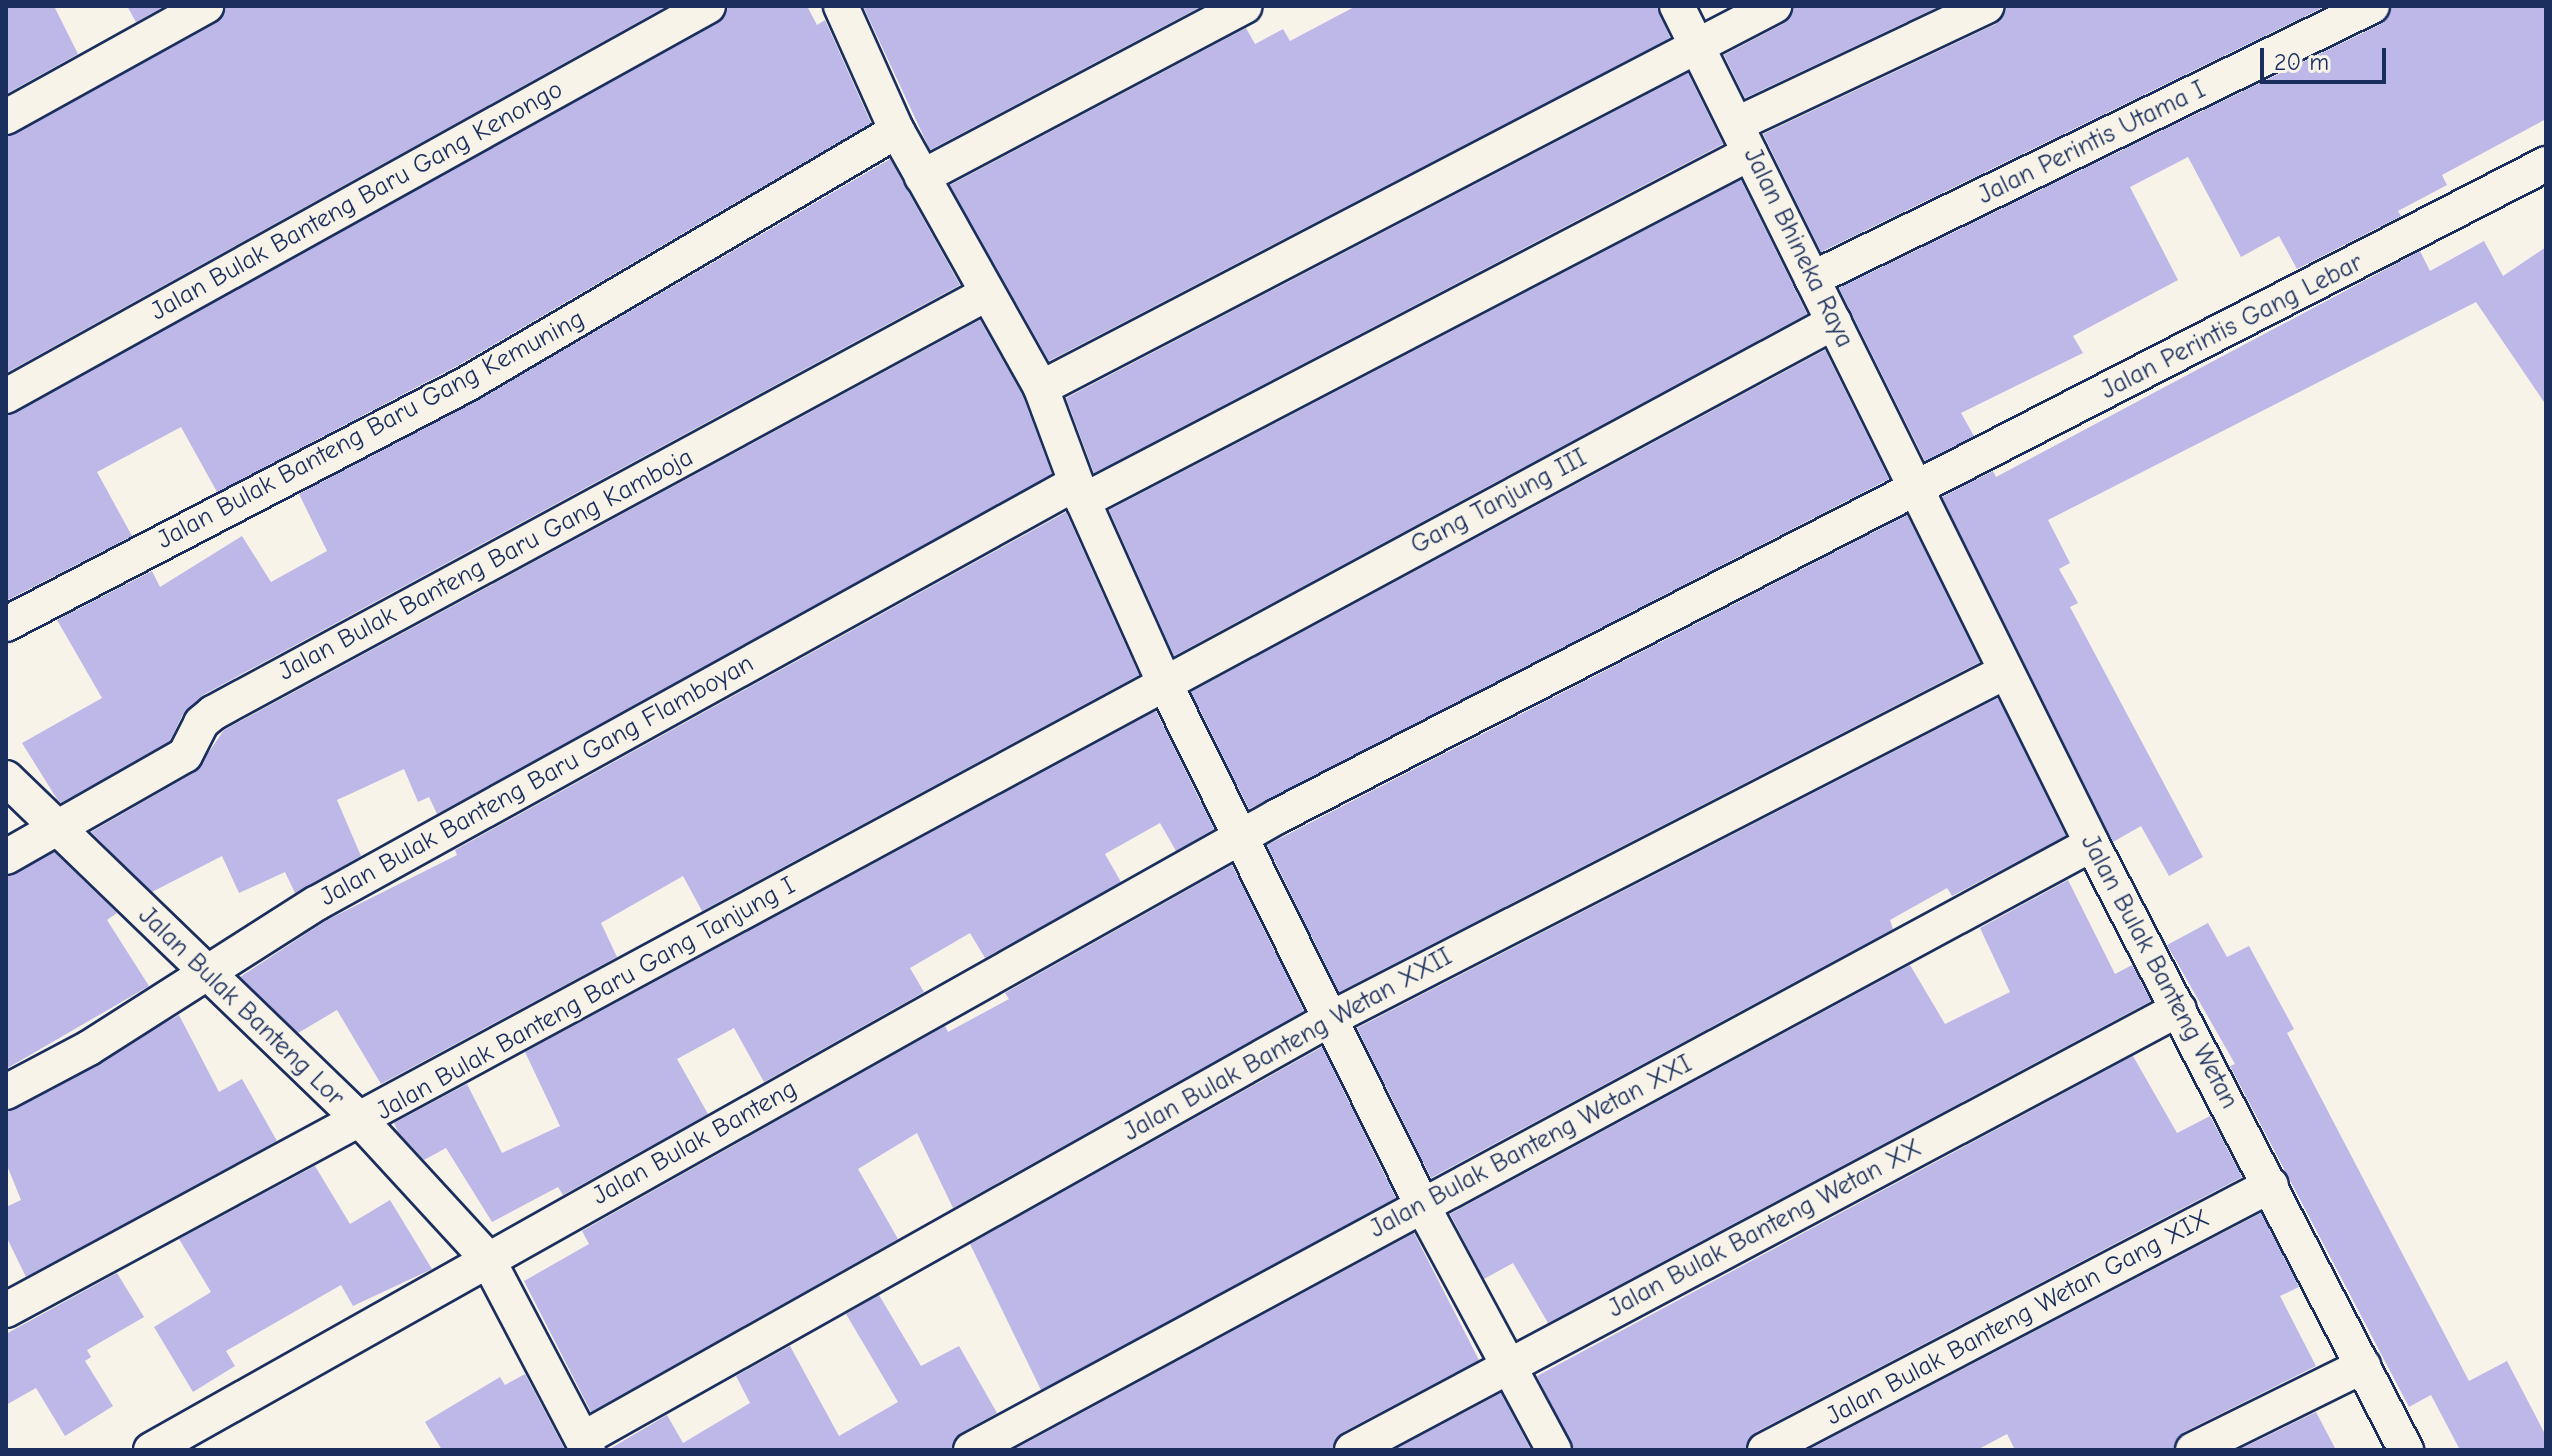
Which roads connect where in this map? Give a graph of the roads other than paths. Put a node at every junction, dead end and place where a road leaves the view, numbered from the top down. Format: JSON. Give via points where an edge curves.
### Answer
{"nodes":[{"id":1,"x":206,"y":6,"type":"edge"},
{"id":2,"x":708,"y":6,"type":"edge"},
{"id":3,"x":841,"y":6,"type":"edge"},
{"id":4,"x":1245,"y":6,"type":"edge"},
{"id":5,"x":1677,"y":6,"type":"edge"},
{"id":6,"x":1774,"y":6,"type":"edge"},
{"id":7,"x":1987,"y":6,"type":"edge"},
{"id":8,"x":2372,"y":6,"type":"edge"},
{"id":9,"x":1694,"y":44,"type":"junction"},
{"id":10,"x":6,"y":117,"type":"edge"},
{"id":11,"x":897,"y":131,"type":"junction"},
{"id":12,"x":1744,"y":138,"type":"junction"},
{"id":13,"x":2546,"y":164,"type":"edge"},
{"id":14,"x":922,"y":177,"type":"junction"},
{"id":15,"x":1812,"y":279,"type":"junction"},
{"id":16,"x":986,"y":294,"type":"junction"},
{"id":17,"x":1834,"y":322,"type":"junction"},
{"id":18,"x":1041,"y":388,"type":"junction"},
{"id":19,"x":6,"y":396,"type":"edge"},
{"id":20,"x":1918,"y":491,"type":"junction"},
{"id":21,"x":1079,"y":492,"type":"junction"},
{"id":22,"x":6,"y":624,"type":"edge"},
{"id":23,"x":2005,"y":672,"type":"junction"},
{"id":24,"x":1164,"y":682,"type":"junction"},
{"id":25,"x":6,"y":778,"type":"edge"},
{"id":26,"x":54,"y":826,"type":"junction"},
{"id":27,"x":1257,"y":830,"type":"junction"},
{"id":28,"x":2092,"y":844,"type":"junction"},
{"id":29,"x":6,"y":857,"type":"edge"},
{"id":30,"x":204,"y":972,"type":"junction"},
{"id":31,"x":2179,"y":1009,"type":"junction"},
{"id":32,"x":1330,"y":1019,"type":"junction"},
{"id":33,"x":6,"y":1092,"type":"edge"},
{"id":34,"x":362,"y":1122,"type":"junction"},
{"id":35,"x":2271,"y":1185,"type":"junction"},
{"id":36,"x":1422,"y":1205,"type":"junction"},
{"id":37,"x":487,"y":1258,"type":"junction"},
{"id":38,"x":6,"y":1310,"type":"edge"},
{"id":39,"x":1509,"y":1366,"type":"junction"},
{"id":40,"x":2363,"y":1366,"type":"junction"},
{"id":41,"x":585,"y":1444,"type":"edge"},
{"id":42,"x":151,"y":1450,"type":"edge"},
{"id":43,"x":971,"y":1450,"type":"edge"},
{"id":44,"x":1352,"y":1450,"type":"edge"},
{"id":45,"x":1554,"y":1450,"type":"edge"},
{"id":46,"x":1765,"y":1450,"type":"edge"},
{"id":47,"x":2193,"y":1450,"type":"edge"},
{"id":48,"x":2406,"y":1450,"type":"edge"}],
"edges":[{"from":1,"to":10,"type":"street"},
{"from":2,"to":19,"type":"street","name":"Jalan Bulak Banteng Baru Gang Kenongo"},
{"from":3,"to":11,"type":"street"},
{"from":4,"to":14,"type":"street"},
{"from":5,"to":9,"type":"street","name":"Jalan Bhineka Raya"},
{"from":6,"to":9,"type":"street"},
{"from":7,"to":12,"type":"street","name":"Jalan Bulak Banteng Baru Gang Flamboyan"},
{"from":8,"to":15,"type":"street","name":"Jalan Perintis Utama I"},
{"from":9,"to":12,"type":"street","name":"Jalan Bhineka Raya"},
{"from":9,"to":18,"type":"street"},
{"from":11,"to":14,"type":"street"},
{"from":11,"to":22,"type":"street","name":"Jalan Bulak Banteng Baru Gang Kemuning","via":[[467,384]]},
{"from":12,"to":15,"type":"street","name":"Jalan Bhineka Raya"},
{"from":12,"to":21,"type":"street","name":"Jalan Bulak Banteng Baru Gang Flamboyan"},
{"from":13,"to":20,"type":"street","name":"Jalan Perintis Gang Lebar"},
{"from":14,"to":16,"type":"street"},
{"from":15,"to":17,"type":"street","name":"Jalan Bhineka Raya"},
{"from":16,"to":18,"type":"street"},
{"from":16,"to":26,"type":"street","name":"Jalan Bulak Banteng Baru Gang Kamboja","via":[[213,713],[201,723],[185,755]]},
{"from":17,"to":20,"type":"street","name":"Jalan Bhineka Raya"},
{"from":17,"to":24,"type":"street","name":"Gang Tanjung III"},
{"from":18,"to":21,"type":"street"},
{"from":20,"to":23,"type":"street","name":"Jalan Bulak Banteng Wetan"},
{"from":20,"to":27,"type":"street","name":"Jalan Perintis Gang Lebar"},
{"from":21,"to":24,"type":"street"},
{"from":21,"to":30,"type":"street","name":"Jalan Bulak Banteng Baru Gang Flamboyan","via":[[317,903]]},
{"from":23,"to":28,"type":"street","name":"Jalan Bulak Banteng Wetan"},
{"from":23,"to":32,"type":"street","name":"Jalan Bulak Banteng Wetan XXII"},
{"from":24,"to":27,"type":"street"},
{"from":24,"to":34,"type":"street","name":"Jalan Bulak Banteng Baru Gang Tanjung I"},
{"from":25,"to":26,"type":"street","name":"Jalan Bulak Banteng Lor"},
{"from":26,"to":29,"type":"street","name":"Jalan Bulak Banteng Baru Gang Kamboja"},
{"from":26,"to":30,"type":"street","name":"Jalan Bulak Banteng Lor"},
{"from":27,"to":32,"type":"street"},
{"from":27,"to":37,"type":"street","name":"Jalan Bulak Banteng"},
{"from":28,"to":31,"type":"street","name":"Jalan Bulak Banteng Wetan"},
{"from":28,"to":36,"type":"street","name":"Jalan Bulak Banteng Wetan XXI"},
{"from":30,"to":33,"type":"street","name":"Jalan Bulak Banteng Baru Gang Flamboyan","via":[[89,1048]]},
{"from":30,"to":34,"type":"street","name":"Jalan Bulak Banteng Lor"},
{"from":31,"to":35,"type":"street","name":"Jalan Bulak Banteng Wetan"},
{"from":31,"to":39,"type":"street","name":"Jalan Bulak Banteng Wetan XX"},
{"from":32,"to":36,"type":"street"},
{"from":32,"to":41,"type":"street","name":"Jalan Bulak Banteng Wetan XXII"},
{"from":34,"to":37,"type":"street","name":"Jalan Bulak Banteng Lor"},
{"from":34,"to":38,"type":"street","name":"Jalan Bulak Banteng Baru Gang Tanjung I"},
{"from":35,"to":40,"type":"street","name":"Jalan Bulak Banteng Wetan"},
{"from":35,"to":46,"type":"street","name":"Jalan Bulak Banteng Wetan Gang XIX"},
{"from":36,"to":39,"type":"street"},
{"from":36,"to":43,"type":"street","name":"Jalan Bulak Banteng Wetan XXI"},
{"from":37,"to":41,"type":"street","name":"Jalan Bulak Banteng Lor"},
{"from":37,"to":42,"type":"street","name":"Jalan Bulak Banteng"},
{"from":39,"to":44,"type":"street","name":"Jalan Bulak Banteng Wetan XX"},
{"from":39,"to":45,"type":"street"},
{"from":40,"to":47,"type":"street"},
{"from":40,"to":48,"type":"street","name":"Jalan Bulak Banteng Wetan"}]}
